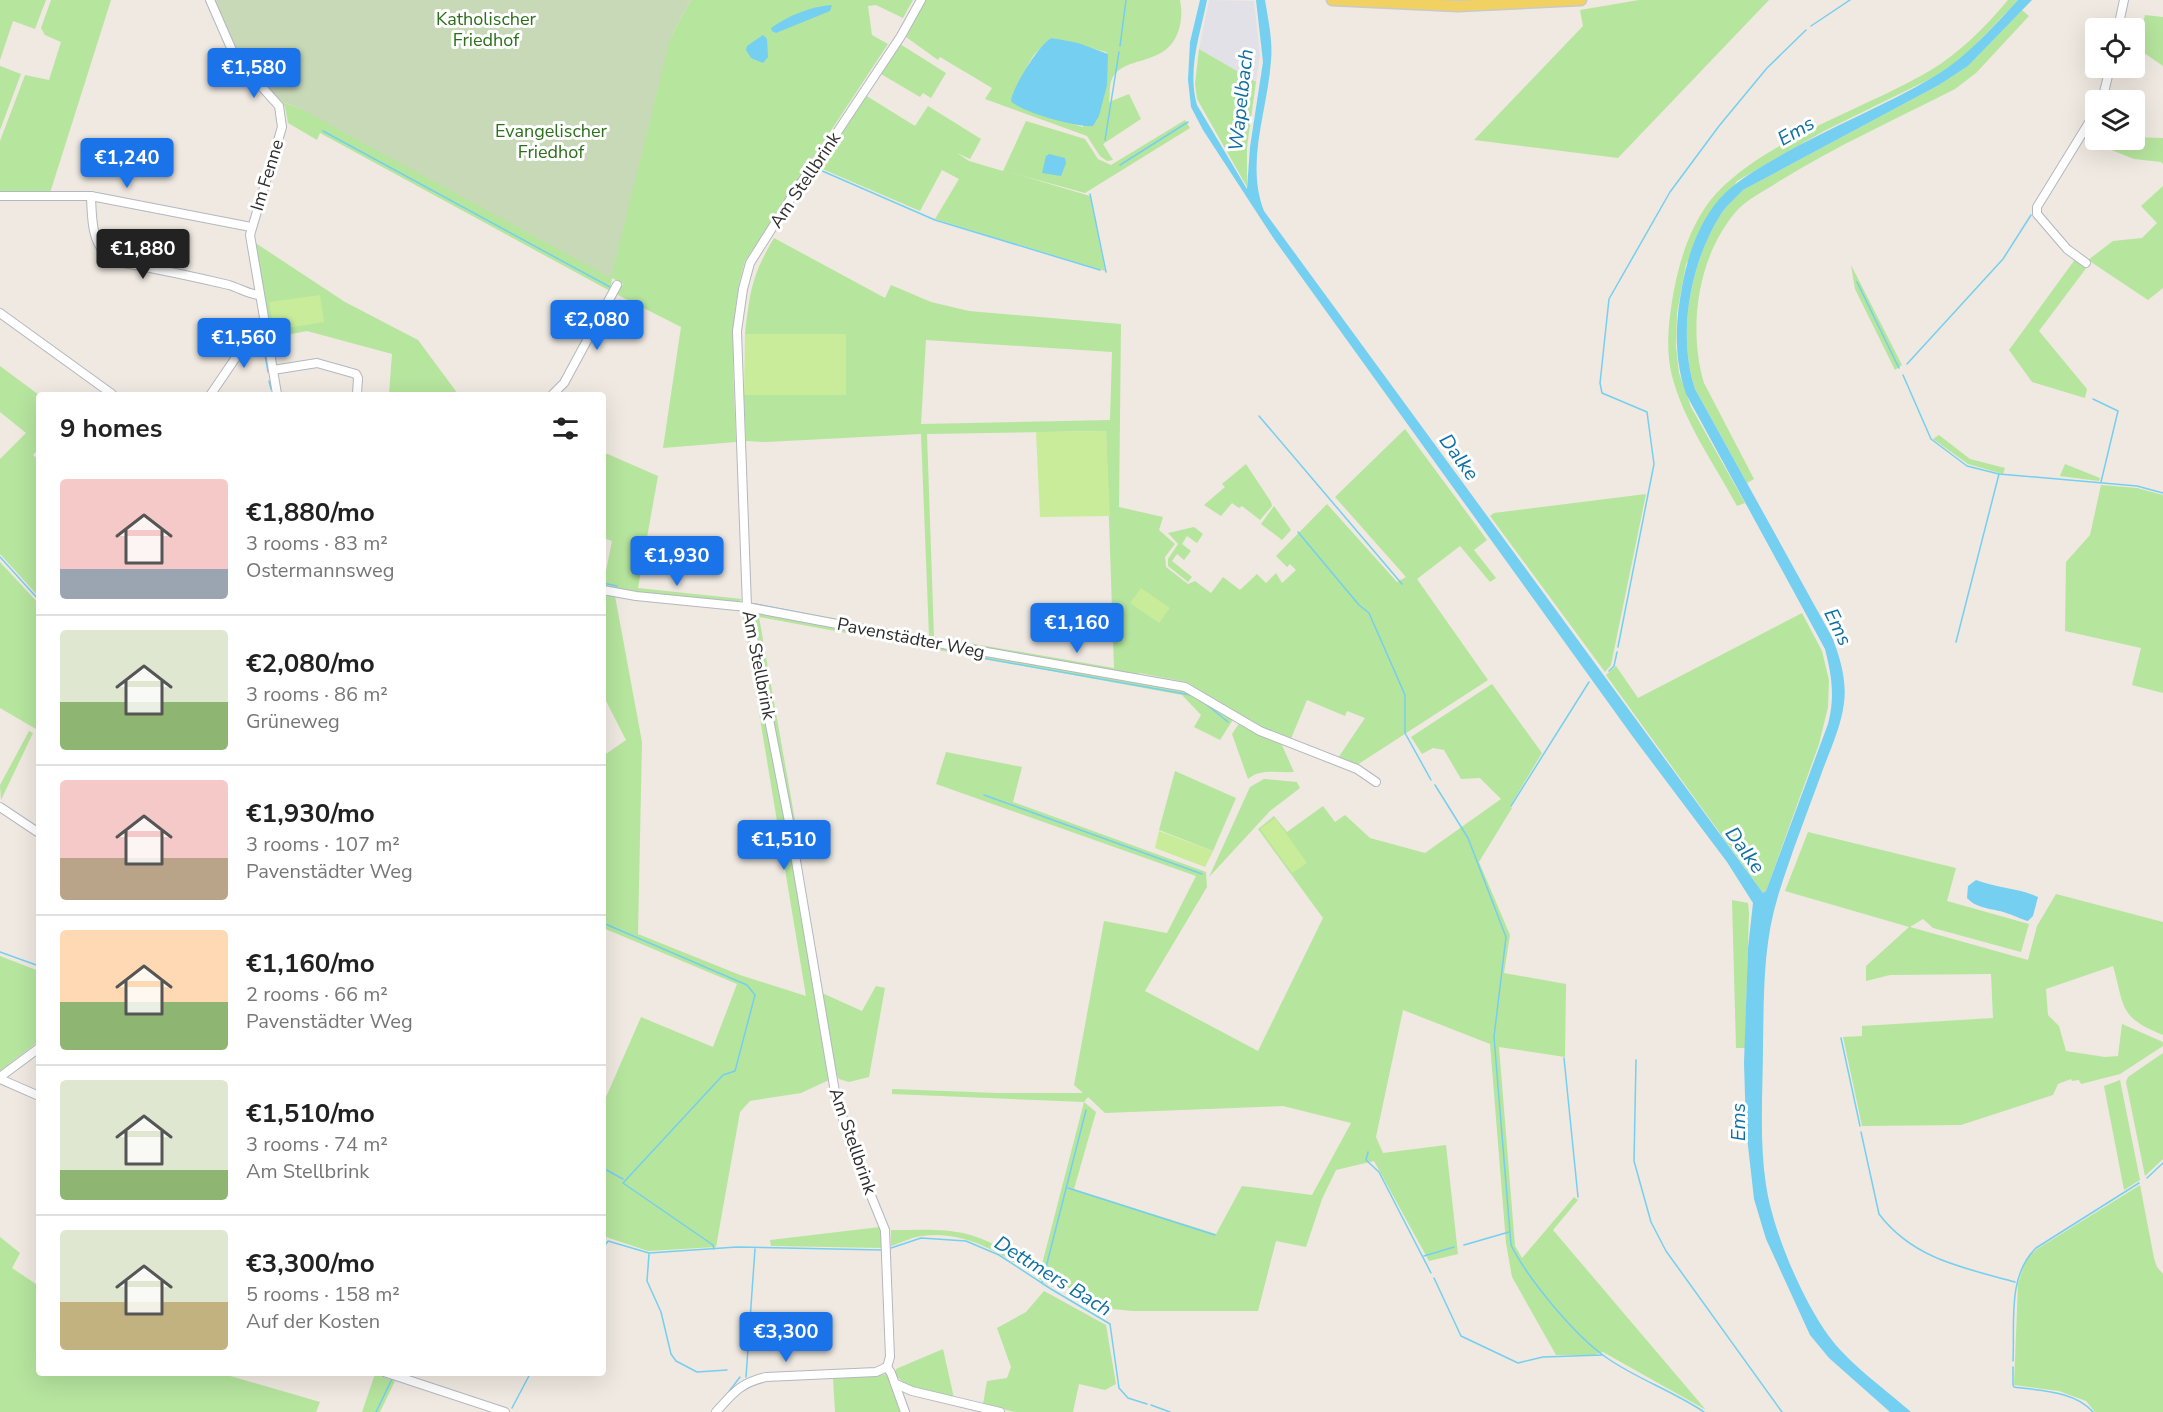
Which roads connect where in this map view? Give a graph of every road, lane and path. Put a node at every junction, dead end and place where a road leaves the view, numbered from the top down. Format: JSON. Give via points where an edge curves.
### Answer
{"nodes":[{"id":1,"x":210,"y":0,"type":"edge"},
{"id":2,"x":921,"y":0,"type":"edge"},
{"id":3,"x":1332,"y":0,"type":"edge"},
{"id":4,"x":1581,"y":0,"type":"edge"},
{"id":5,"x":2124,"y":0,"type":"edge"},
{"id":6,"x":2120,"y":18,"type":"edge"},
{"id":7,"x":2085,"y":129,"type":"edge"},
{"id":8,"x":91,"y":195,"type":"junction"},
{"id":9,"x":0,"y":196,"type":"edge"},
{"id":10,"x":251,"y":227,"type":"junction"},
{"id":11,"x":2086,"y":263,"type":"dead end"},
{"id":12,"x":617,"y":285,"type":"dead end"},
{"id":13,"x":260,"y":294,"type":"junction"},
{"id":14,"x":0,"y":313,"type":"edge"},
{"id":15,"x":265,"y":324,"type":"junction"},
{"id":16,"x":273,"y":370,"type":"junction"},
{"id":17,"x":109,"y":392,"type":"edge"},
{"id":18,"x":212,"y":392,"type":"edge"},
{"id":19,"x":277,"y":392,"type":"edge"},
{"id":20,"x":357,"y":392,"type":"edge"},
{"id":21,"x":555,"y":392,"type":"edge"},
{"id":22,"x":606,"y":591,"type":"edge"},
{"id":23,"x":747,"y":606,"type":"junction"},
{"id":24,"x":1376,"y":782,"type":"dead end"},
{"id":25,"x":0,"y":807,"type":"edge"},
{"id":26,"x":36,"y":831,"type":"edge"},
{"id":27,"x":36,"y":1050,"type":"edge"},
{"id":28,"x":0,"y":1078,"type":"edge"},
{"id":29,"x":36,"y":1095,"type":"edge"},
{"id":30,"x":887,"y":1367,"type":"junction"},
{"id":31,"x":396,"y":1376,"type":"edge"},
{"id":32,"x":896,"y":1384,"type":"junction"},
{"id":33,"x":505,"y":1412,"type":"edge"},
{"id":34,"x":716,"y":1412,"type":"edge"},
{"id":35,"x":905,"y":1412,"type":"edge"},
{"id":36,"x":999,"y":1412,"type":"edge"}],
"edges":[{"from":1,"to":10,"type":"street","name":"Im Fenne","via":[[235,57],[273,98],[282,115],[274,158]]},
{"from":2,"to":23,"type":"street","name":"Am Stellbrink","via":[[750,263],[737,331]]},
{"from":3,"to":4,"type":"main road","via":[[1458,6]]},
{"from":5,"to":6,"type":"street"},
{"from":7,"to":11,"type":"street","via":[[2037,207],[2037,214],[2067,249]]},
{"from":8,"to":9,"type":"street","name":"Im Fenne"},
{"from":8,"to":10,"type":"street","name":"Im Fenne"},
{"from":8,"to":13,"type":"street","via":[[93,236],[114,261]]},
{"from":10,"to":13,"type":"street"},
{"from":12,"to":21,"type":"street","via":[[564,383]]},
{"from":13,"to":15,"type":"street"},
{"from":14,"to":17,"type":"street"},
{"from":15,"to":16,"type":"street"},
{"from":15,"to":18,"type":"street","via":[[258,324]]},
{"from":16,"to":19,"type":"street"},
{"from":16,"to":20,"type":"street","via":[[316,363],[356,374]]},
{"from":22,"to":23,"type":"street","name":"Pavenstädter Weg"},
{"from":23,"to":24,"type":"street","name":"Pavenstädter Weg","via":[[1185,687],[1260,731],[1357,769]]},
{"from":23,"to":30,"type":"street","name":"Am Stellbrink","via":[[792,837],[835,1092],[852,1149],[885,1230],[890,1357]]},
{"from":25,"to":26,"type":"street"},
{"from":27,"to":28,"type":"street"},
{"from":28,"to":29,"type":"street"},
{"from":30,"to":32,"type":"street"},
{"from":30,"to":34,"type":"street","via":[[876,1372],[748,1381]]},
{"from":31,"to":33,"type":"street"},
{"from":32,"to":35,"type":"street"},
{"from":32,"to":36,"type":"street"}]}
